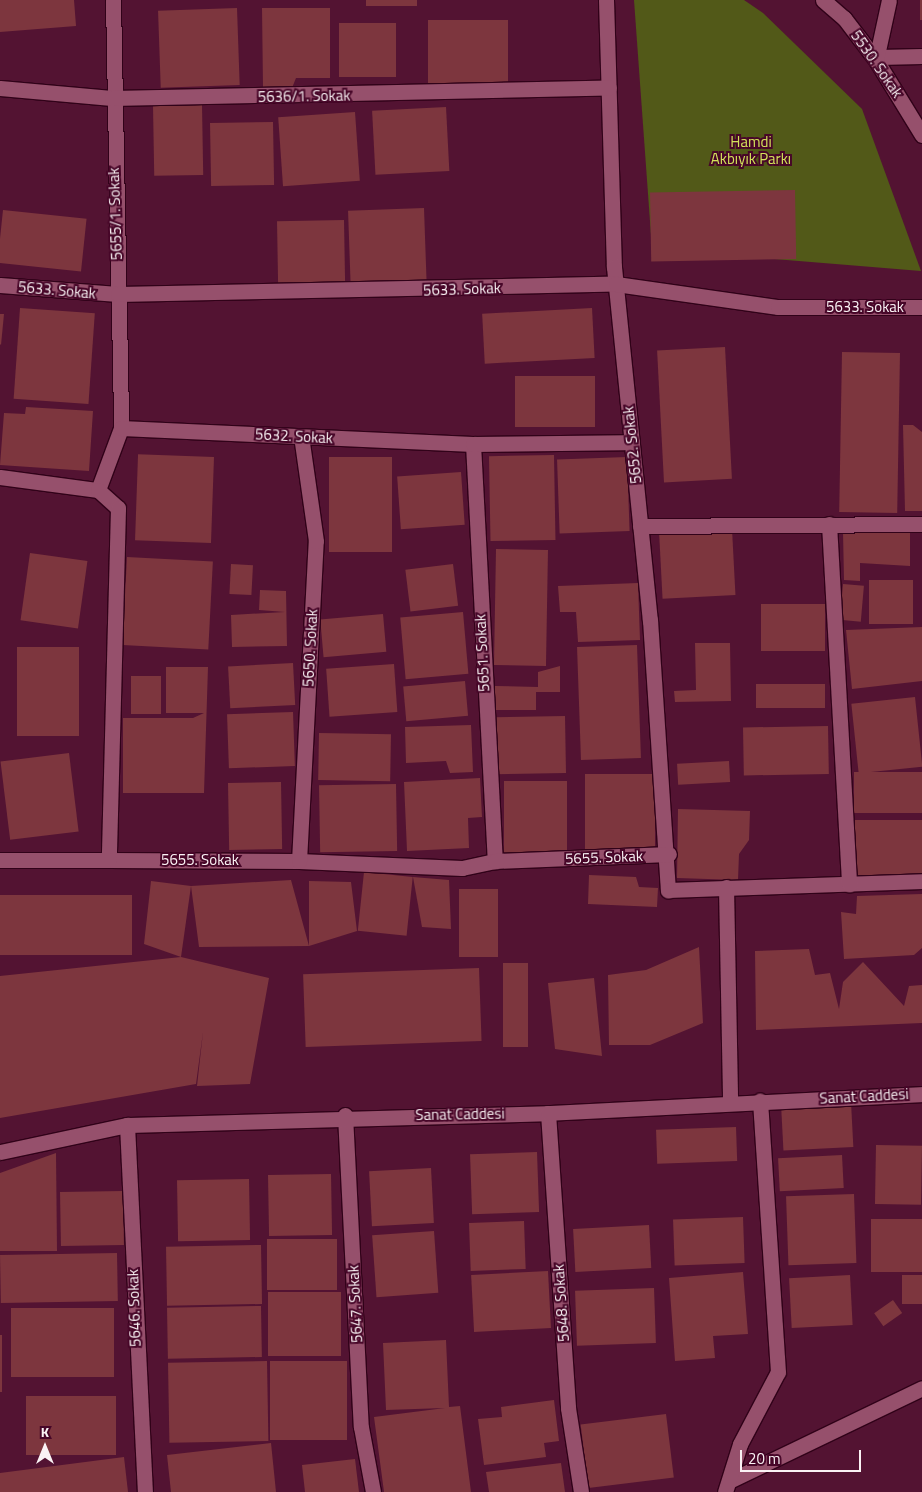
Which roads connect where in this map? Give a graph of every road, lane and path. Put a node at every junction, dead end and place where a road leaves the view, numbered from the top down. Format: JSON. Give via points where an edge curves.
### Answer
{"nodes":[{"id":1,"x":113,"y":0,"type":"edge"},
{"id":2,"x":606,"y":0,"type":"edge"},
{"id":3,"x":824,"y":0,"type":"edge"},
{"id":4,"x":889,"y":0,"type":"edge"},
{"id":5,"x":922,"y":56,"type":"edge"},
{"id":6,"x":877,"y":58,"type":"junction"},
{"id":7,"x":0,"y":88,"type":"edge"},
{"id":8,"x":609,"y":88,"type":"junction"},
{"id":9,"x":112,"y":98,"type":"junction"},
{"id":10,"x":922,"y":135,"type":"edge"},
{"id":11,"x":616,"y":284,"type":"junction"},
{"id":12,"x":0,"y":285,"type":"edge"},
{"id":13,"x":118,"y":294,"type":"junction"},
{"id":14,"x":922,"y":308,"type":"edge"},
{"id":15,"x":121,"y":428,"type":"junction"},
{"id":16,"x":301,"y":436,"type":"junction"},
{"id":17,"x":632,"y":442,"type":"junction"},
{"id":18,"x":474,"y":444,"type":"junction"},
{"id":19,"x":0,"y":477,"type":"edge"},
{"id":20,"x":98,"y":490,"type":"junction"},
{"id":21,"x":829,"y":524,"type":"junction"},
{"id":22,"x":922,"y":524,"type":"edge"},
{"id":23,"x":640,"y":526,"type":"junction"},
{"id":24,"x":669,"y":854,"type":"junction"},
{"id":25,"x":0,"y":860,"type":"edge"},
{"id":26,"x":109,"y":860,"type":"junction"},
{"id":27,"x":299,"y":861,"type":"junction"},
{"id":28,"x":495,"y":862,"type":"junction"},
{"id":29,"x":922,"y":881,"type":"edge"},
{"id":30,"x":849,"y":884,"type":"junction"},
{"id":31,"x":726,"y":887,"type":"junction"},
{"id":32,"x":922,"y":1094,"type":"edge"},
{"id":33,"x":760,"y":1101,"type":"junction"},
{"id":34,"x":730,"y":1103,"type":"junction"},
{"id":35,"x":548,"y":1113,"type":"junction"},
{"id":36,"x":345,"y":1115,"type":"junction"},
{"id":37,"x":127,"y":1124,"type":"junction"},
{"id":38,"x":0,"y":1152,"type":"edge"},
{"id":39,"x":922,"y":1388,"type":"edge"},
{"id":40,"x":727,"y":1486,"type":"edge"},
{"id":41,"x":145,"y":1492,"type":"edge"},
{"id":42,"x":373,"y":1492,"type":"edge"},
{"id":43,"x":581,"y":1492,"type":"edge"}],
"edges":[{"from":1,"to":9,"type":"street","name":"5655/1. Sokak"},
{"from":2,"to":8,"type":"street","name":"5652. Sokak"},
{"from":3,"to":6,"type":"street","name":"5530. Sokak"},
{"from":4,"to":6,"type":"street"},
{"from":5,"to":6,"type":"street"},
{"from":6,"to":10,"type":"street","name":"5530. Sokak"},
{"from":7,"to":9,"type":"street","name":"5636/1. Sokak"},
{"from":8,"to":9,"type":"street","name":"5636/1. Sokak"},
{"from":8,"to":11,"type":"street","name":"5652. Sokak"},
{"from":9,"to":13,"type":"street","name":"5655/1. Sokak"},
{"from":11,"to":13,"type":"street","name":"5633. Sokak"},
{"from":11,"to":14,"type":"street","name":"5633. Sokak","via":[[778,307]]},
{"from":11,"to":17,"type":"street","name":"5652. Sokak"},
{"from":12,"to":13,"type":"street","name":"5633. Sokak"},
{"from":13,"to":15,"type":"street","name":"5655/1. Sokak"},
{"from":15,"to":16,"type":"street","name":"5632. Sokak"},
{"from":15,"to":20,"type":"street"},
{"from":16,"to":18,"type":"street","name":"5632. Sokak"},
{"from":16,"to":27,"type":"street","name":"5650. Sokak","via":[[316,541]]},
{"from":17,"to":18,"type":"street","name":"5632. Sokak"},
{"from":17,"to":23,"type":"street","name":"5652. Sokak"},
{"from":18,"to":28,"type":"street","name":"5651. Sokak"},
{"from":19,"to":20,"type":"street"},
{"from":20,"to":26,"type":"street","via":[[118,508]]},
{"from":21,"to":22,"type":"street"},
{"from":21,"to":23,"type":"street"},
{"from":21,"to":30,"type":"street"},
{"from":23,"to":24,"type":"street","name":"5652. Sokak"},
{"from":24,"to":28,"type":"street","name":"5655. Sokak"},
{"from":24,"to":31,"type":"street","name":"5652. Sokak","via":[[668,890]]},
{"from":25,"to":26,"type":"street","name":"5655. Sokak"},
{"from":26,"to":27,"type":"street","name":"5655. Sokak"},
{"from":27,"to":28,"type":"street","name":"5655. Sokak","via":[[462,868]]},
{"from":29,"to":30,"type":"street"},
{"from":30,"to":31,"type":"street"},
{"from":31,"to":34,"type":"street"},
{"from":32,"to":33,"type":"street","name":"Sanat Caddesi"},
{"from":33,"to":34,"type":"street","name":"Sanat Caddesi"},
{"from":33,"to":40,"type":"street","via":[[778,1372],[740,1444]]},
{"from":34,"to":35,"type":"street","name":"Sanat Caddesi"},
{"from":35,"to":36,"type":"street","name":"Sanat Caddesi"},
{"from":35,"to":43,"type":"street","name":"5648. Sokak","via":[[568,1408]]},
{"from":36,"to":37,"type":"street","name":"Sanat Caddesi"},
{"from":36,"to":42,"type":"street","name":"5647. Sokak","via":[[361,1427]]},
{"from":37,"to":38,"type":"street","name":"Sanat Caddesi"},
{"from":37,"to":41,"type":"street","name":"5646. Sokak","via":[[139,1453]]},
{"from":39,"to":40,"type":"street"}]}
